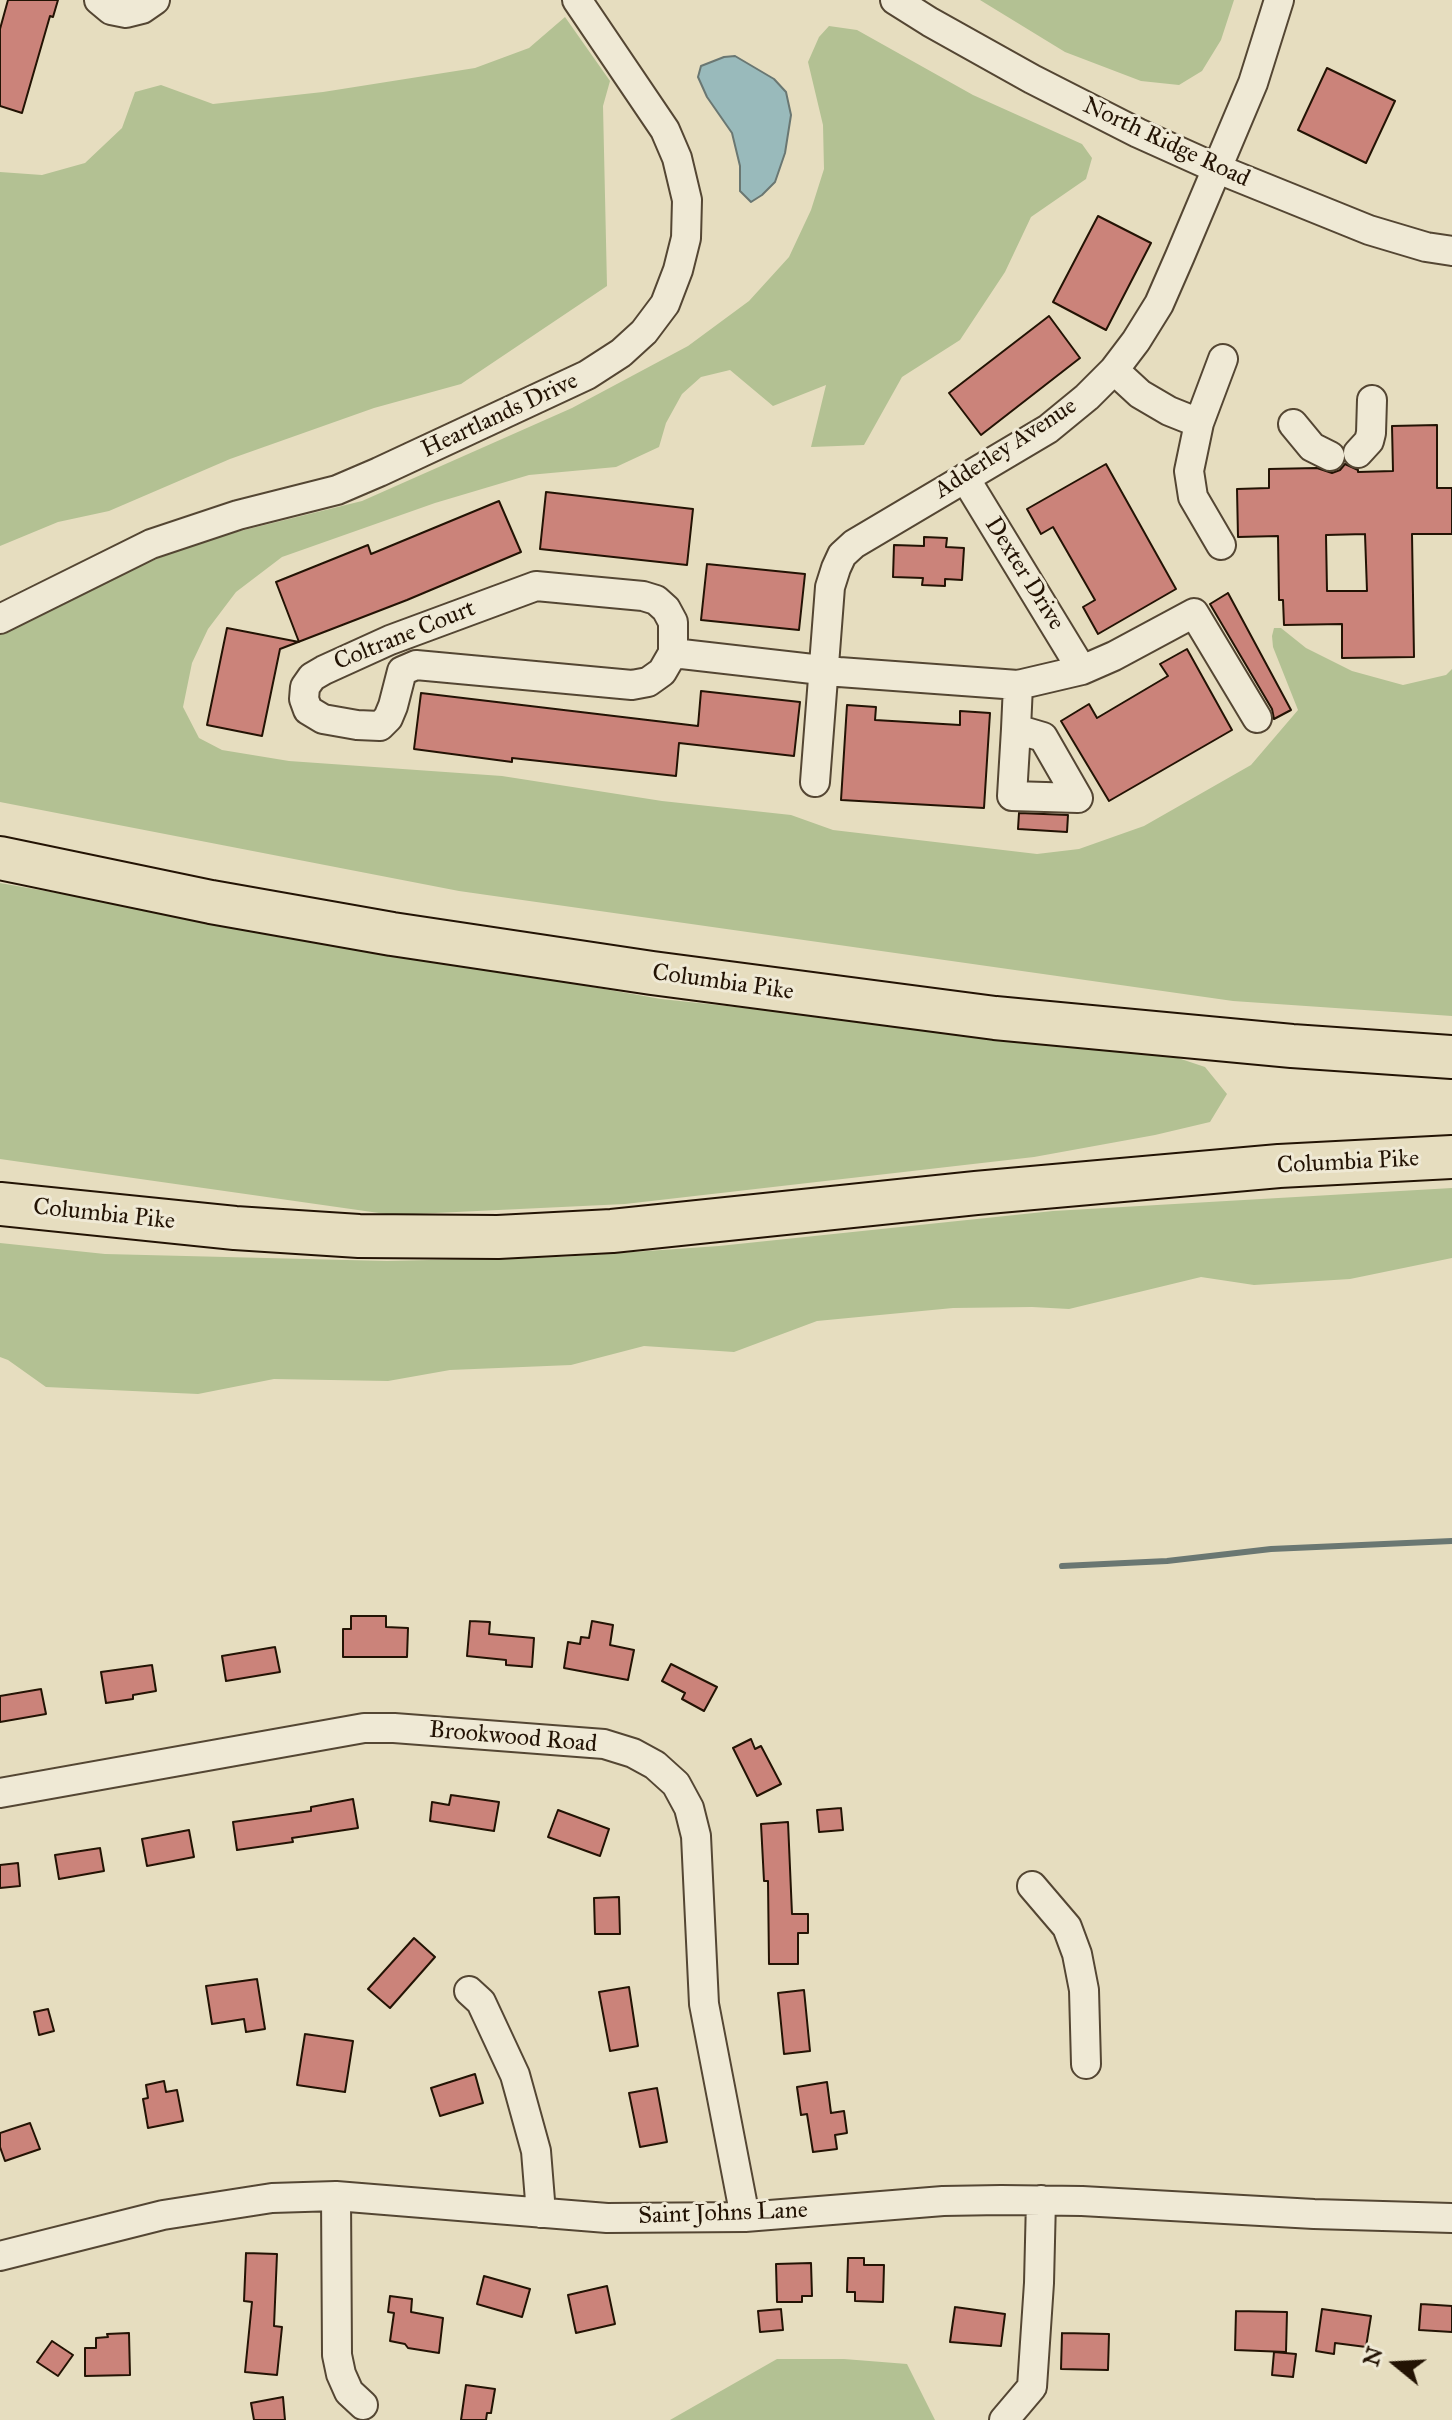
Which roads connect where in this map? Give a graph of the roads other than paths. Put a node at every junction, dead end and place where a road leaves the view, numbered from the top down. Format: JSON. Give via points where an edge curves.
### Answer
{"nodes":[{"id":1,"x":99,"y":0,"type":"edge"},
{"id":2,"x":155,"y":0,"type":"edge"},
{"id":3,"x":577,"y":0,"type":"edge"},
{"id":4,"x":895,"y":0,"type":"edge"},
{"id":5,"x":1279,"y":0,"type":"edge"},
{"id":6,"x":1218,"y":169,"type":"junction"},
{"id":7,"x":1452,"y":251,"type":"edge"},
{"id":8,"x":1223,"y":359,"type":"dead end"},
{"id":9,"x":1114,"y":370,"type":"junction"},
{"id":10,"x":1372,"y":400,"type":"dead end"},
{"id":11,"x":1199,"y":423,"type":"junction"},
{"id":12,"x":1293,"y":424,"type":"dead end"},
{"id":13,"x":965,"y":478,"type":"junction"},
{"id":14,"x":1221,"y":545,"type":"dead end"},
{"id":15,"x":0,"y":619,"type":"edge"},
{"id":16,"x":390,"y":640,"type":"junction"},
{"id":17,"x":673,"y":653,"type":"junction"},
{"id":18,"x":1082,"y":670,"type":"junction"},
{"id":19,"x":402,"y":671,"type":"junction"},
{"id":20,"x":824,"y":671,"type":"junction"},
{"id":21,"x":1018,"y":685,"type":"junction"},
{"id":22,"x":1257,"y":718,"type":"dead end"},
{"id":23,"x":1016,"y":729,"type":"dead end"},
{"id":24,"x":815,"y":782,"type":"dead end"},
{"id":25,"x":0,"y":858,"type":"edge"},
{"id":26,"x":1452,"y":1057,"type":"edge"},
{"id":27,"x":1452,"y":1157,"type":"edge"},
{"id":28,"x":0,"y":1177,"type":"edge"},
{"id":29,"x":0,"y":1204,"type":"edge"},
{"id":30,"x":0,"y":1225,"type":"edge"},
{"id":31,"x":235,"y":1228,"type":"junction"},
{"id":32,"x":359,"y":1236,"type":"junction"},
{"id":33,"x":0,"y":1793,"type":"edge"},
{"id":34,"x":1032,"y":1886,"type":"dead end"},
{"id":35,"x":469,"y":1991,"type":"dead end"},
{"id":36,"x":1086,"y":2064,"type":"dead end"},
{"id":37,"x":336,"y":2196,"type":"junction"},
{"id":38,"x":1041,"y":2200,"type":"junction"},
{"id":39,"x":541,"y":2213,"type":"junction"},
{"id":40,"x":745,"y":2217,"type":"junction"},
{"id":41,"x":1452,"y":2218,"type":"edge"},
{"id":42,"x":0,"y":2256,"type":"edge"},
{"id":43,"x":363,"y":2405,"type":"dead end"},
{"id":44,"x":1004,"y":2420,"type":"edge"}],
"edges":[{"from":1,"to":2,"type":"street","via":[[126,13]]},
{"from":3,"to":15,"type":"street","name":"Heartlands Drive","via":[[665,130],[687,200],[678,270],[665,304],[644,332],[587,375],[379,472],[337,490],[151,544]]},
{"from":4,"to":6,"type":"street","name":"North Ridge Road","via":[[1032,79]]},
{"from":5,"to":6,"type":"street","name":"Adderley Avenue"},
{"from":6,"to":7,"type":"street","name":"North Ridge Road","via":[[1369,230]]},
{"from":6,"to":9,"type":"street","name":"Adderley Avenue","via":[[1159,304]]},
{"from":8,"to":11,"type":"street"},
{"from":9,"to":11,"type":"street","via":[[1140,394]]},
{"from":9,"to":13,"type":"street","name":"Adderley Avenue","via":[[1048,429]]},
{"from":10,"to":12,"type":"street","via":[[1369,441],[1344,455],[1312,447]]},
{"from":11,"to":14,"type":"street","via":[[1190,482]]},
{"from":13,"to":18,"type":"street","name":"Dexter Drive"},
{"from":13,"to":20,"type":"street","name":"Adderley Avenue","via":[[842,555],[830,587]]},
{"from":16,"to":17,"type":"street","name":"Coltrane Court","via":[[508,594],[553,586],[656,600],[673,622]]},
{"from":16,"to":19,"type":"street"},
{"from":16,"to":19,"type":"street","name":"Coltrane Court","via":[[312,677],[305,687],[308,710],[323,719],[380,726],[393,706]]},
{"from":17,"to":19,"type":"street","name":"Coltrane Court","via":[[662,672],[632,685],[433,665]]},
{"from":17,"to":20,"type":"street"},
{"from":18,"to":21,"type":"street"},
{"from":18,"to":22,"type":"street","via":[[1194,613]]},
{"from":20,"to":21,"type":"street"},
{"from":20,"to":24,"type":"street","name":"Adderley Avenue"},
{"from":21,"to":23,"type":"street"},
{"from":25,"to":26,"type":"highway","name":"Columbia Pike","via":[[211,902],[652,973],[995,1018]]},
{"from":27,"to":32,"type":"highway","name":"Columbia Pike","via":[[991,1191],[612,1231]]},
{"from":28,"to":31,"type":"highway"},
{"from":29,"to":31,"type":"highway","name":"Columbia Pike"},
{"from":30,"to":32,"type":"highway","via":[[234,1240]]},
{"from":31,"to":32,"type":"highway","name":"Columbia Pike"},
{"from":33,"to":40,"type":"street","name":"Brookwood Road","via":[[364,1728],[604,1744],[655,1765],[676,1784],[696,1836],[704,2004]]},
{"from":34,"to":36,"type":"street","via":[[1067,1927],[1077,1954],[1084,1990]]},
{"from":35,"to":39,"type":"street","via":[[481,2002],[515,2075],[536,2151]]},
{"from":37,"to":39,"type":"street","name":"Saint Johns Lane"},
{"from":37,"to":42,"type":"street","name":"Saint Johns Lane","via":[[216,2205]]},
{"from":37,"to":43,"type":"street","via":[[337,2355],[349,2392]]},
{"from":38,"to":40,"type":"street","name":"Saint Johns Lane","via":[[943,2201]]},
{"from":38,"to":41,"type":"street","name":"Saint Johns Lane"},
{"from":38,"to":44,"type":"street","via":[[1032,2387]]},
{"from":39,"to":40,"type":"street","name":"Saint Johns Lane"}]}
